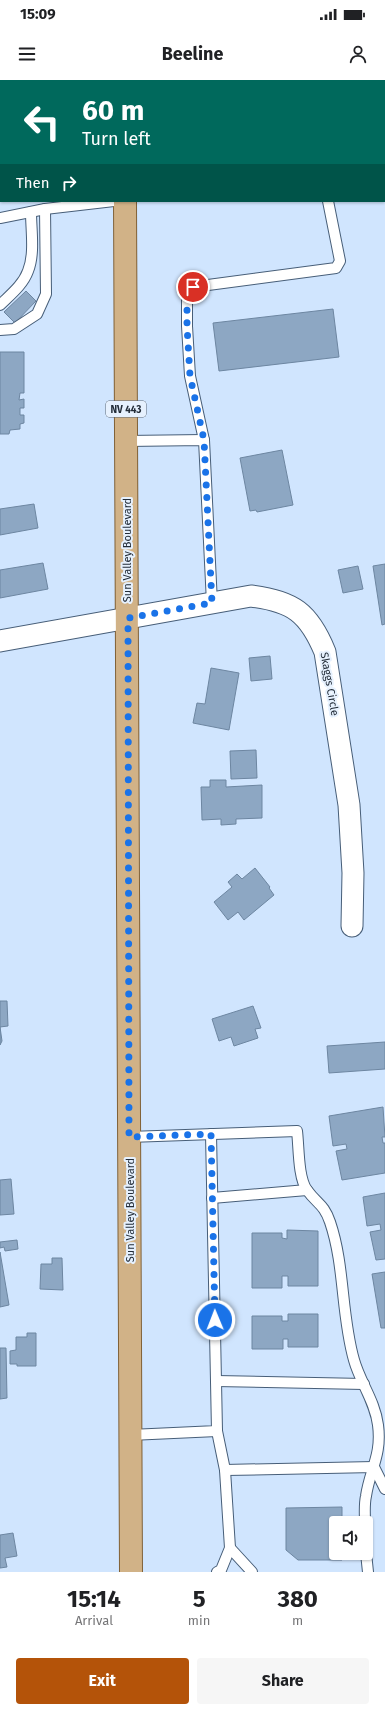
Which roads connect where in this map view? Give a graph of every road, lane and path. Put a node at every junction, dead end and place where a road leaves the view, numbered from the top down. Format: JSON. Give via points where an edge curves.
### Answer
{"nodes":[{"id":1,"x":105,"y":202,"type":"edge"},
{"id":2,"x":125,"y":202,"type":"edge"},
{"id":3,"x":328,"y":202,"type":"edge"},
{"id":4,"x":45,"y":209,"type":"junction"},
{"id":5,"x":31,"y":212,"type":"junction"},
{"id":6,"x":0,"y":218,"type":"edge"},
{"id":7,"x":0,"y":305,"type":"edge"},
{"id":8,"x":0,"y":330,"type":"edge"},
{"id":9,"x":204,"y":440,"type":"junction"},
{"id":10,"x":126,"y":441,"type":"junction"},
{"id":11,"x":212,"y":603,"type":"junction"},
{"id":12,"x":128,"y":618,"type":"junction"},
{"id":13,"x":0,"y":641,"type":"edge"},
{"id":14,"x":352,"y":926,"type":"dead end"},
{"id":15,"x":211,"y":1134,"type":"junction"},
{"id":16,"x":129,"y":1137,"type":"junction"},
{"id":17,"x":307,"y":1190,"type":"junction"},
{"id":18,"x":212,"y":1198,"type":"junction"},
{"id":19,"x":216,"y":1381,"type":"junction"},
{"id":20,"x":364,"y":1384,"type":"junction"},
{"id":21,"x":217,"y":1431,"type":"junction"},
{"id":22,"x":130,"y":1435,"type":"junction"},
{"id":23,"x":374,"y":1467,"type":"junction"},
{"id":24,"x":225,"y":1470,"type":"junction"},
{"id":25,"x":385,"y":1488,"type":"edge"},
{"id":26,"x":364,"y":1516,"type":"edge"},
{"id":27,"x":131,"y":1545,"type":"junction"},
{"id":28,"x":230,"y":1548,"type":"junction"},
{"id":29,"x":367,"y":1560,"type":"edge"},
{"id":30,"x":220,"y":1571,"type":"edge"},
{"id":31,"x":131,"y":1572,"type":"edge"},
{"id":32,"x":140,"y":1572,"type":"edge"},
{"id":33,"x":252,"y":1572,"type":"edge"},
{"id":34,"x":368,"y":1572,"type":"edge"}],
"edges":[{"from":1,"to":4,"type":"lane"},
{"from":2,"to":10,"type":"main road","name":"Sun Valley Boulevard","number":"NV 443"},
{"from":3,"to":9,"type":"lane","via":[[340,261],[336,268],[193,287],[187,295],[190,376]]},
{"from":4,"to":5,"type":"lane"},
{"from":4,"to":8,"type":"lane","via":[[46,294],[37,314],[14,329]]},
{"from":5,"to":6,"type":"lane"},
{"from":5,"to":7,"type":"lane","via":[[32,254],[28,272],[16,290]]},
{"from":9,"to":10,"type":"lane"},
{"from":9,"to":11,"type":"lane"},
{"from":10,"to":12,"type":"main road","name":"Sun Valley Boulevard","number":"NV 443"},
{"from":11,"to":12,"type":"street","name":"Skaggs Circle"},
{"from":11,"to":14,"type":"street","name":"Skaggs Circle","via":[[251,596],[271,598],[304,616],[317,632],[325,652],[349,805],[353,873]]},
{"from":12,"to":13,"type":"street","name":"Skaggs Circle"},
{"from":12,"to":16,"type":"main road","name":"Sun Valley Boulevard","number":"NV 443"},
{"from":15,"to":16,"type":"lane"},
{"from":15,"to":17,"type":"lane","via":[[297,1131],[303,1180]]},
{"from":15,"to":18,"type":"lane"},
{"from":16,"to":22,"type":"main road","name":"Sun Valley Boulevard","number":"NV 443"},
{"from":17,"to":18,"type":"lane"},
{"from":17,"to":20,"type":"lane","via":[[324,1208],[330,1223],[336,1247],[348,1332],[354,1360]]},
{"from":18,"to":19,"type":"lane"},
{"from":19,"to":20,"type":"lane"},
{"from":19,"to":21,"type":"lane"},
{"from":20,"to":23,"type":"lane","via":[[372,1400],[378,1423],[380,1443]]},
{"from":21,"to":22,"type":"lane"},
{"from":21,"to":24,"type":"lane"},
{"from":22,"to":27,"type":"main road","name":"Sun Valley Boulevard","number":"NV 443"},
{"from":23,"to":24,"type":"lane"},
{"from":23,"to":25,"type":"lane"},
{"from":23,"to":26,"type":"lane","via":[[366,1495]]},
{"from":24,"to":28,"type":"lane"},
{"from":27,"to":31,"type":"main road","name":"Sun Valley Boulevard","number":"NV 443"},
{"from":27,"to":32,"type":"main road"},
{"from":28,"to":30,"type":"lane"},
{"from":28,"to":33,"type":"lane"},
{"from":29,"to":34,"type":"lane"}]}
